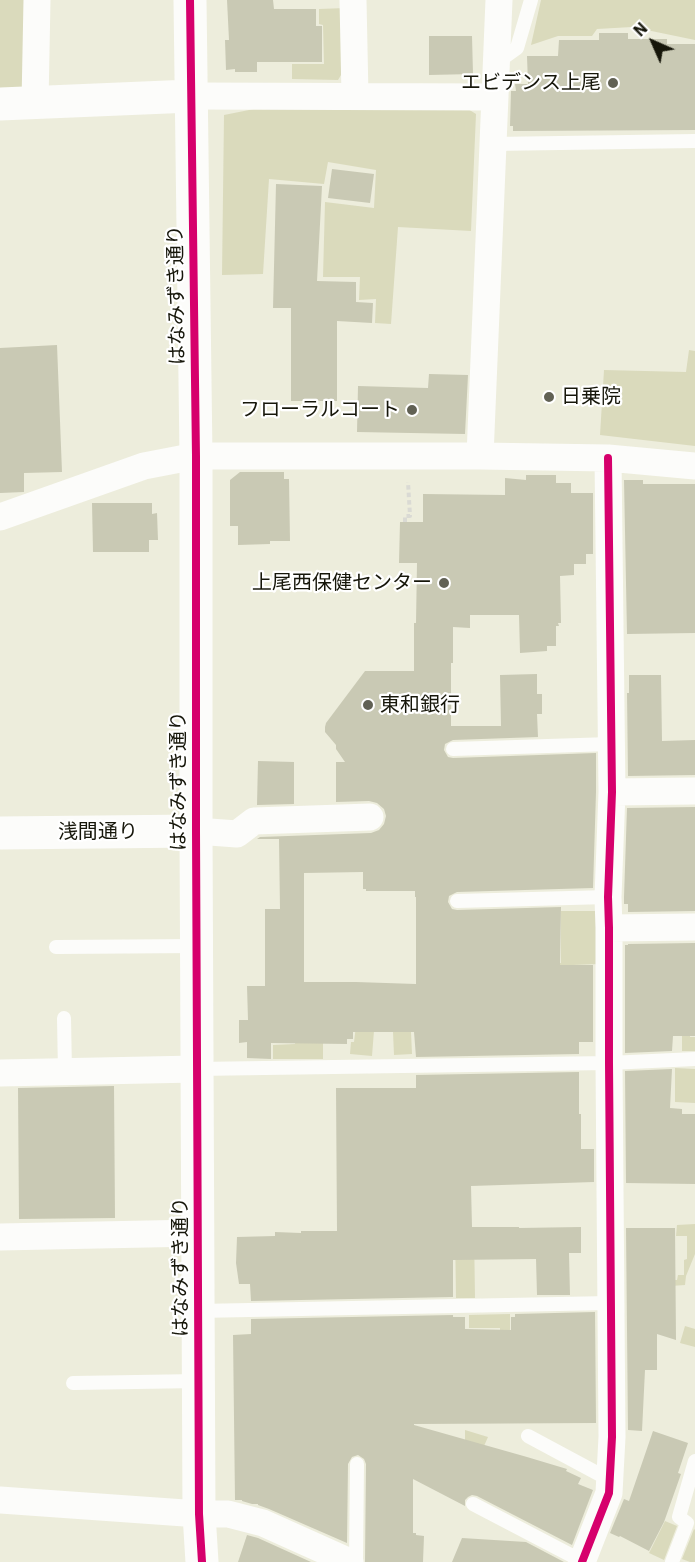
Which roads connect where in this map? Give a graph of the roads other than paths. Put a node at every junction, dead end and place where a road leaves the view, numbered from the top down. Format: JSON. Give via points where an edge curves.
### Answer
{"nodes":[{"id":1,"x":37,"y":0,"type":"edge"},
{"id":2,"x":190,"y":0,"type":"edge"},
{"id":3,"x":353,"y":0,"type":"edge"},
{"id":4,"x":499,"y":0,"type":"edge"},
{"id":5,"x":531,"y":0,"type":"edge"},
{"id":6,"x":496,"y":64,"type":"junction"},
{"id":7,"x":191,"y":96,"type":"junction"},
{"id":8,"x":355,"y":96,"type":"junction"},
{"id":9,"x":494,"y":97,"type":"junction"},
{"id":10,"x":35,"y":103,"type":"junction"},
{"id":11,"x":0,"y":104,"type":"edge"},
{"id":12,"x":695,"y":141,"type":"edge"},
{"id":13,"x":493,"y":144,"type":"junction"},
{"id":14,"x":196,"y":456,"type":"junction"},
{"id":15,"x":480,"y":456,"type":"junction"},
{"id":16,"x":608,"y":458,"type":"junction"},
{"id":17,"x":695,"y":466,"type":"edge"},
{"id":18,"x":0,"y":517,"type":"edge"},
{"id":19,"x":611,"y":744,"type":"junction"},
{"id":20,"x":453,"y":749,"type":"dead end"},
{"id":21,"x":695,"y":791,"type":"edge"},
{"id":22,"x":612,"y":792,"type":"junction"},
{"id":23,"x":370,"y":817,"type":"dead end"},
{"id":24,"x":196,"y":831,"type":"junction"},
{"id":25,"x":0,"y":833,"type":"edge"},
{"id":26,"x":608,"y":897,"type":"junction"},
{"id":27,"x":457,"y":901,"type":"dead end"},
{"id":28,"x":695,"y":927,"type":"edge"},
{"id":29,"x":609,"y":928,"type":"junction"},
{"id":30,"x":56,"y":946,"type":"dead end"},
{"id":31,"x":196,"y":946,"type":"junction"},
{"id":32,"x":64,"y":1018,"type":"dead end"},
{"id":33,"x":695,"y":1059,"type":"edge"},
{"id":34,"x":609,"y":1063,"type":"junction"},
{"id":35,"x":196,"y":1069,"type":"junction"},
{"id":36,"x":65,"y":1072,"type":"junction"},
{"id":37,"x":0,"y":1073,"type":"edge"},
{"id":38,"x":197,"y":1233,"type":"junction"},
{"id":39,"x":0,"y":1237,"type":"edge"},
{"id":40,"x":610,"y":1303,"type":"junction"},
{"id":41,"x":198,"y":1311,"type":"junction"},
{"id":42,"x":199,"y":1381,"type":"junction"},
{"id":43,"x":73,"y":1383,"type":"dead end"},
{"id":44,"x":528,"y":1436,"type":"dead end"},
{"id":45,"x":695,"y":1461,"type":"edge"},
{"id":46,"x":357,"y":1464,"type":"dead end"},
{"id":47,"x":609,"y":1480,"type":"junction"},
{"id":48,"x":0,"y":1500,"type":"edge"},
{"id":49,"x":474,"y":1504,"type":"dead end"},
{"id":50,"x":200,"y":1514,"type":"junction"},
{"id":51,"x":582,"y":1561,"type":"edge"},
{"id":52,"x":202,"y":1562,"type":"edge"},
{"id":53,"x":350,"y":1562,"type":"edge"},
{"id":54,"x":357,"y":1562,"type":"edge"},
{"id":55,"x":672,"y":1562,"type":"edge"}],
"edges":[{"from":1,"to":10,"type":"street"},
{"from":2,"to":7,"type":"street","name":"はなみずき通り"},
{"from":3,"to":8,"type":"street"},
{"from":4,"to":6,"type":"street"},
{"from":5,"to":6,"type":"lane","via":[[517,48]]},
{"from":6,"to":9,"type":"street"},
{"from":7,"to":8,"type":"street"},
{"from":7,"to":10,"type":"street"},
{"from":7,"to":14,"type":"street","name":"はなみずき通り"},
{"from":8,"to":9,"type":"street"},
{"from":9,"to":13,"type":"street"},
{"from":10,"to":11,"type":"street"},
{"from":12,"to":13,"type":"lane"},
{"from":13,"to":15,"type":"street"},
{"from":14,"to":15,"type":"street"},
{"from":14,"to":18,"type":"street","via":[[144,466]]},
{"from":14,"to":24,"type":"street","name":"はなみずき通り"},
{"from":15,"to":16,"type":"street"},
{"from":16,"to":17,"type":"street"},
{"from":16,"to":19,"type":"street"},
{"from":19,"to":20,"type":"lane"},
{"from":19,"to":22,"type":"street"},
{"from":21,"to":22,"type":"street"},
{"from":22,"to":26,"type":"street"},
{"from":23,"to":24,"type":"street","via":[[254,821],[237,834]]},
{"from":24,"to":25,"type":"street","name":"浅間通り"},
{"from":24,"to":31,"type":"street","name":"はなみずき通り"},
{"from":26,"to":27,"type":"lane"},
{"from":26,"to":29,"type":"street"},
{"from":28,"to":29,"type":"street"},
{"from":29,"to":34,"type":"street"},
{"from":30,"to":31,"type":"lane"},
{"from":31,"to":35,"type":"street","name":"はなみずき通り"},
{"from":32,"to":36,"type":"lane"},
{"from":33,"to":34,"type":"lane"},
{"from":34,"to":35,"type":"lane"},
{"from":34,"to":40,"type":"street"},
{"from":35,"to":36,"type":"street"},
{"from":35,"to":38,"type":"street","name":"はなみずき通り"},
{"from":36,"to":37,"type":"street"},
{"from":38,"to":39,"type":"street"},
{"from":38,"to":41,"type":"street","name":"はなみずき通り"},
{"from":40,"to":41,"type":"lane"},
{"from":40,"to":47,"type":"street"},
{"from":41,"to":42,"type":"street","name":"はなみずき通り"},
{"from":42,"to":43,"type":"lane"},
{"from":42,"to":50,"type":"street","name":"はなみずき通り"},
{"from":44,"to":47,"type":"lane"},
{"from":45,"to":55,"type":"lane","via":[[679,1517],[687,1523]]},
{"from":46,"to":54,"type":"lane"},
{"from":47,"to":51,"type":"street","via":[[609,1492]]},
{"from":48,"to":50,"type":"street"},
{"from":49,"to":51,"type":"lane"},
{"from":50,"to":52,"type":"street","name":"はなみずき通り"},
{"from":50,"to":53,"type":"street","via":[[228,1514],[263,1523]]}]}
